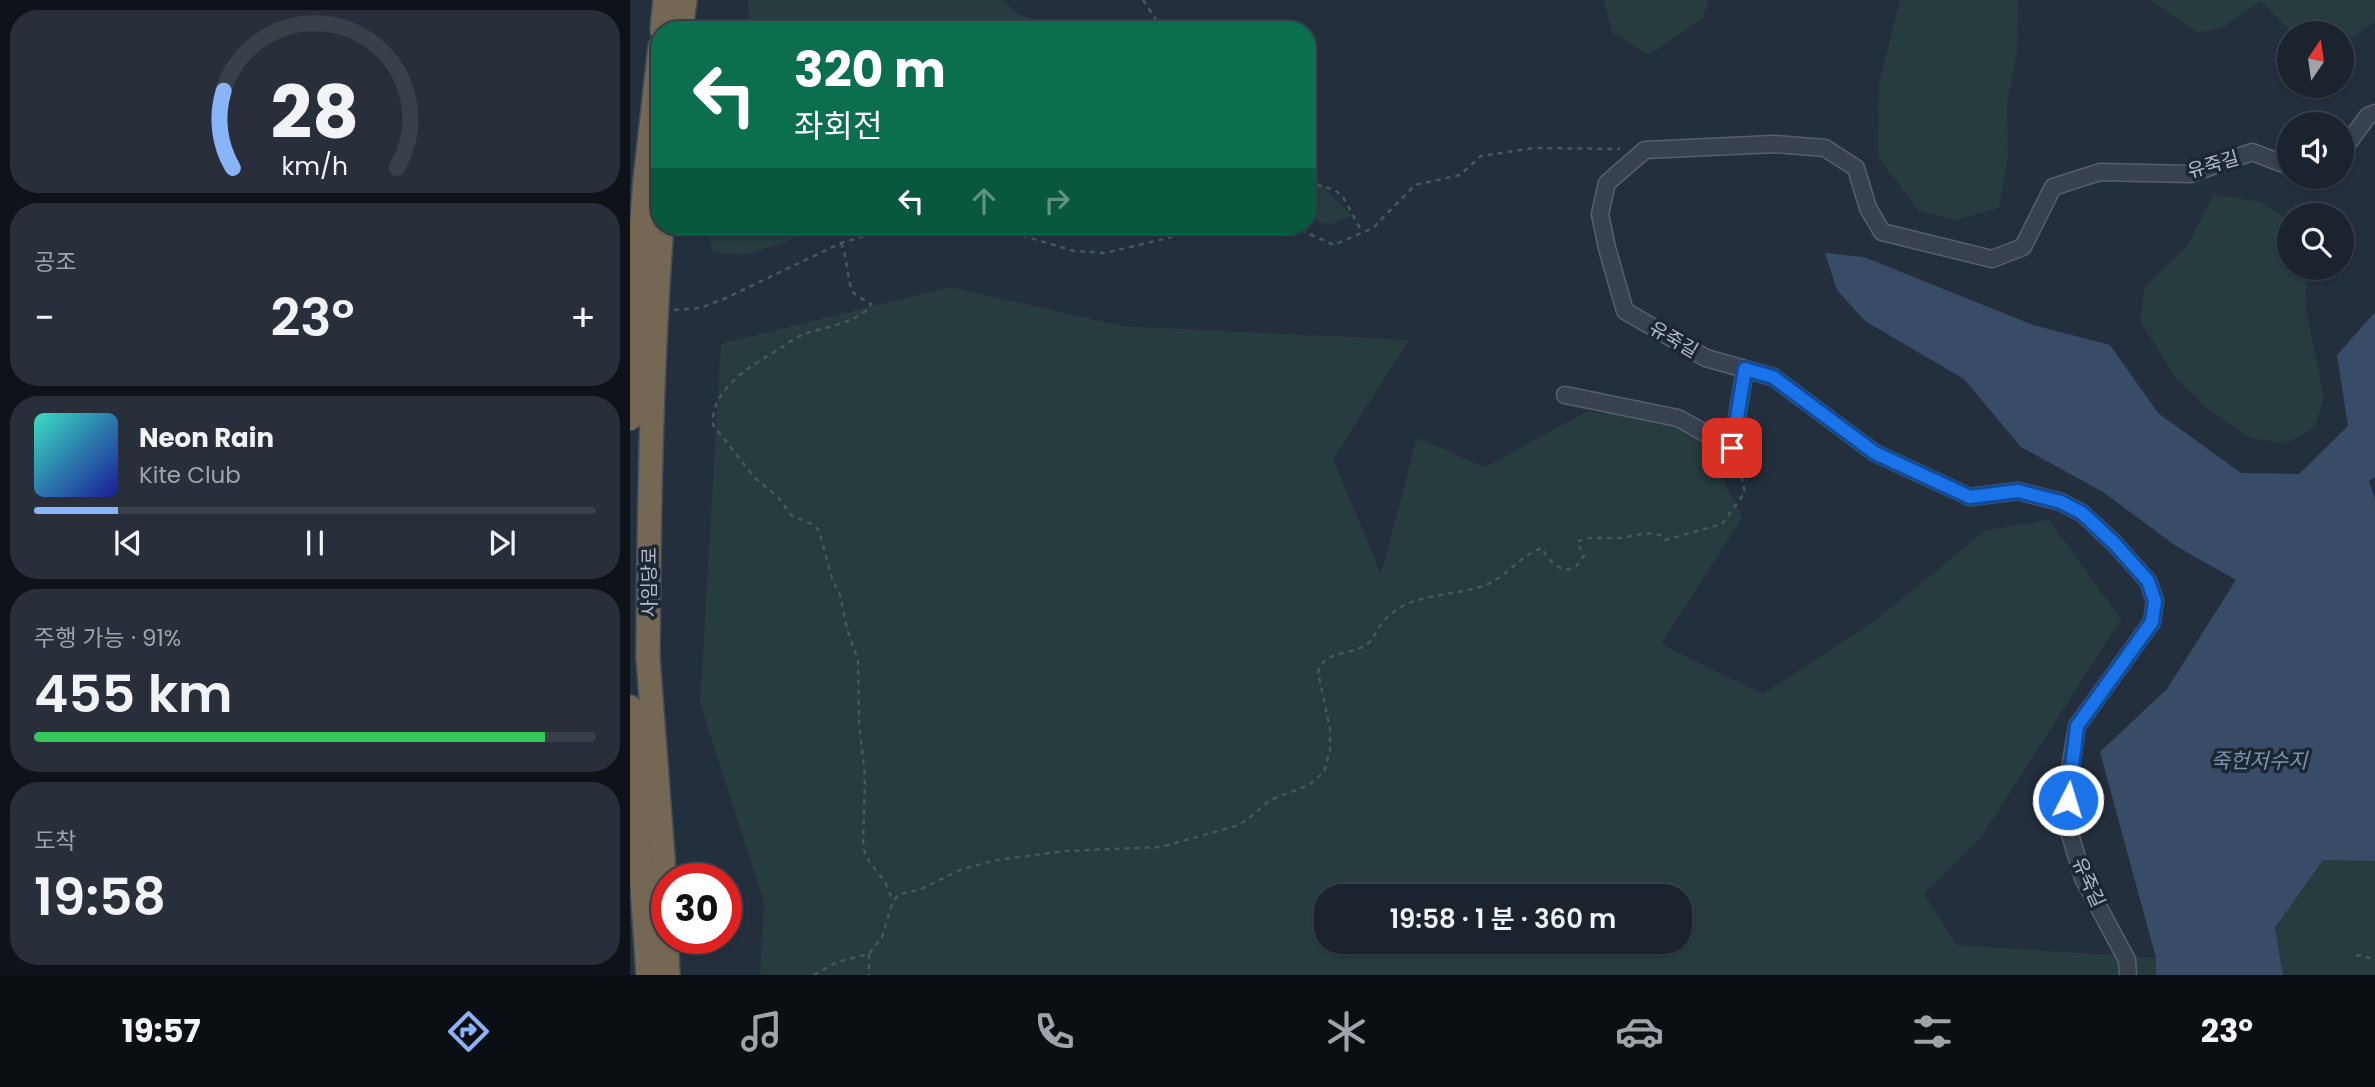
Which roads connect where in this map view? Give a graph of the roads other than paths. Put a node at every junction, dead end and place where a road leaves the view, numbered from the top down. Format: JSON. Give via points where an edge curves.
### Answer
{"nodes":[{"id":1,"x":665,"y":0,"type":"edge"},
{"id":2,"x":685,"y":0,"type":"edge"},
{"id":3,"x":663,"y":21,"type":"edge"},
{"id":4,"x":682,"y":21,"type":"edge"},
{"id":5,"x":2375,"y":113,"type":"edge"},
{"id":6,"x":651,"y":127,"type":"edge"},
{"id":7,"x":2354,"y":135,"type":"edge"},
{"id":8,"x":2277,"y":161,"type":"edge"},
{"id":9,"x":662,"y":235,"type":"edge"},
{"id":10,"x":1745,"y":369,"type":"junction"},
{"id":11,"x":1564,"y":395,"type":"dead end"},
{"id":12,"x":630,"y":419,"type":"edge"},
{"id":13,"x":630,"y":707,"type":"edge"},
{"id":14,"x":648,"y":975,"type":"edge"},
{"id":15,"x":668,"y":975,"type":"edge"},
{"id":16,"x":2128,"y":975,"type":"edge"}],
"edges":[{"from":1,"to":3,"type":"highway"},
{"from":2,"to":4,"type":"highway"},
{"from":5,"to":7,"type":"street"},
{"from":6,"to":12,"type":"highway","bridge":true},
{"from":8,"to":10,"type":"street","name":"유죽길","via":[[2252,152],[2190,174],[2100,172],[2053,187],[2023,247],[1992,259],[1882,232],[1868,208],[1856,168],[1825,148],[1774,144],[1645,150],[1607,183],[1600,214],[1625,311],[1706,358]]},
{"from":9,"to":15,"type":"highway","name":"사임당로","bridge":true,"via":[[654,334],[648,658]]},
{"from":10,"to":11,"type":"street","via":[[1732,448],[1678,418]]},
{"from":10,"to":16,"type":"street","name":"유죽길","via":[[1773,377],[1875,453],[1970,497],[2018,491],[2061,502],[2082,513],[2148,581],[2155,601],[2152,622],[2077,726],[2069,776],[2067,824],[2083,878],[2127,960]]},
{"from":13,"to":14,"type":"highway"}]}
